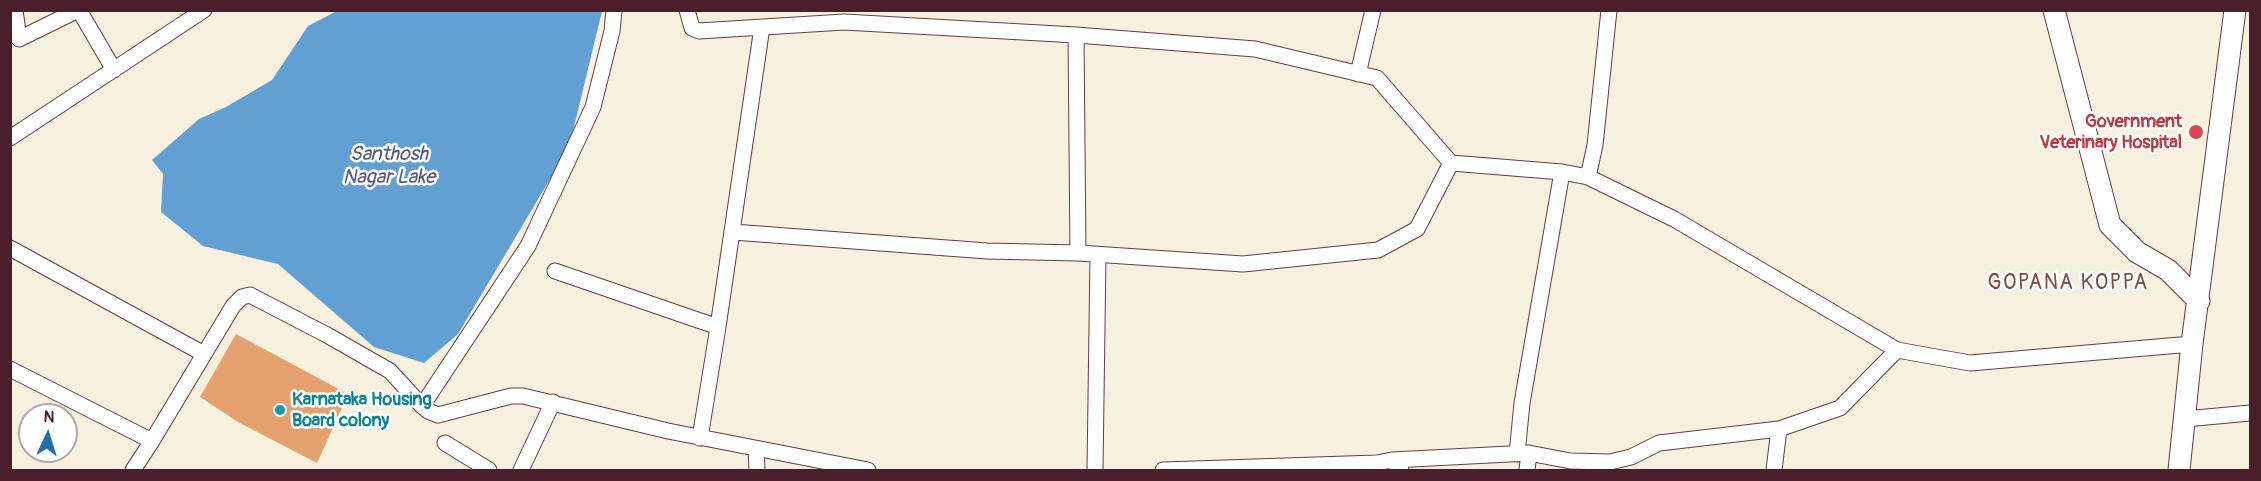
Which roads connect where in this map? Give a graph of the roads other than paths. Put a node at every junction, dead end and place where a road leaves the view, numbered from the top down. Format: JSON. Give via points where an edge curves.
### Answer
{"nodes":[{"id":1,"x":15,"y":10,"type":"edge"},
{"id":2,"x":79,"y":10,"type":"edge"},
{"id":3,"x":204,"y":10,"type":"edge"},
{"id":4,"x":614,"y":10,"type":"edge"},
{"id":5,"x":687,"y":10,"type":"edge"},
{"id":6,"x":1373,"y":10,"type":"edge"},
{"id":7,"x":1609,"y":10,"type":"edge"},
{"id":8,"x":2054,"y":10,"type":"edge"},
{"id":9,"x":2235,"y":10,"type":"edge"},
{"id":10,"x":762,"y":27,"type":"junction"},
{"id":11,"x":1076,"y":35,"type":"junction"},
{"id":12,"x":114,"y":70,"type":"junction"},
{"id":13,"x":1358,"y":74,"type":"junction"},
{"id":14,"x":10,"y":138,"type":"edge"},
{"id":15,"x":1451,"y":163,"type":"junction"},
{"id":16,"x":1562,"y":172,"type":"junction"},
{"id":17,"x":1588,"y":177,"type":"junction"},
{"id":18,"x":733,"y":232,"type":"junction"},
{"id":19,"x":10,"y":248,"type":"edge"},
{"id":20,"x":1078,"y":253,"type":"junction"},
{"id":21,"x":1098,"y":255,"type":"junction"},
{"id":22,"x":555,"y":271,"type":"dead end"},
{"id":23,"x":2199,"y":301,"type":"junction"},
{"id":24,"x":718,"y":327,"type":"junction"},
{"id":25,"x":2192,"y":344,"type":"junction"},
{"id":26,"x":1897,"y":350,"type":"junction"},
{"id":27,"x":204,"y":354,"type":"junction"},
{"id":28,"x":10,"y":369,"type":"edge"},
{"id":29,"x":553,"y":402,"type":"junction"},
{"id":30,"x":422,"y":406,"type":"junction"},
{"id":31,"x":2250,"y":413,"type":"edge"},
{"id":32,"x":2185,"y":419,"type":"junction"},
{"id":33,"x":1779,"y":429,"type":"junction"},
{"id":34,"x":700,"y":438,"type":"junction"},
{"id":35,"x":152,"y":441,"type":"junction"},
{"id":36,"x":445,"y":443,"type":"dead end"},
{"id":37,"x":756,"y":449,"type":"junction"},
{"id":38,"x":1523,"y":453,"type":"junction"},
{"id":39,"x":1396,"y":465,"type":"edge"},
{"id":40,"x":138,"y":469,"type":"edge"},
{"id":41,"x":489,"y":471,"type":"edge"},
{"id":42,"x":521,"y":471,"type":"edge"},
{"id":43,"x":757,"y":471,"type":"edge"},
{"id":44,"x":868,"y":471,"type":"edge"},
{"id":45,"x":1095,"y":471,"type":"edge"},
{"id":46,"x":1163,"y":471,"type":"edge"},
{"id":47,"x":1527,"y":471,"type":"edge"},
{"id":48,"x":1774,"y":471,"type":"edge"},
{"id":49,"x":2179,"y":471,"type":"edge"}],
"edges":[{"from":1,"to":2,"type":"street","via":[[19,39]]},
{"from":2,"to":12,"type":"street"},
{"from":3,"to":12,"type":"street"},
{"from":4,"to":30,"type":"street","via":[[593,106],[528,246]]},
{"from":5,"to":10,"type":"street","via":[[692,28],[699,31]]},
{"from":6,"to":13,"type":"street"},
{"from":7,"to":17,"type":"street"},
{"from":8,"to":23,"type":"main road","via":[[2110,225],[2137,252],[2168,270]]},
{"from":9,"to":23,"type":"main road"},
{"from":10,"to":11,"type":"street","via":[[844,22]]},
{"from":10,"to":18,"type":"street"},
{"from":11,"to":13,"type":"street","via":[[1255,49]]},
{"from":11,"to":20,"type":"street"},
{"from":12,"to":14,"type":"street"},
{"from":13,"to":15,"type":"street","via":[[1377,78]]},
{"from":15,"to":16,"type":"street"},
{"from":15,"to":21,"type":"street","via":[[1417,229],[1378,250],[1243,264]]},
{"from":16,"to":17,"type":"street"},
{"from":16,"to":38,"type":"street","via":[[1522,403]]},
{"from":17,"to":26,"type":"street","via":[[1674,219]]},
{"from":18,"to":20,"type":"street","via":[[987,251]]},
{"from":18,"to":24,"type":"street"},
{"from":19,"to":27,"type":"street"},
{"from":20,"to":21,"type":"street"},
{"from":21,"to":45,"type":"street"},
{"from":22,"to":24,"type":"street"},
{"from":23,"to":25,"type":"main road"},
{"from":24,"to":34,"type":"street"},
{"from":25,"to":26,"type":"street","via":[[1970,363]]},
{"from":25,"to":32,"type":"main road"},
{"from":26,"to":33,"type":"street","via":[[1840,408]]},
{"from":27,"to":30,"type":"street","via":[[233,306],[250,295],[390,371]]},
{"from":27,"to":35,"type":"street"},
{"from":28,"to":35,"type":"street"},
{"from":29,"to":30,"type":"street","via":[[511,396],[438,415]]},
{"from":29,"to":34,"type":"street"},
{"from":29,"to":42,"type":"street"},
{"from":31,"to":32,"type":"street"},
{"from":32,"to":49,"type":"main road"},
{"from":33,"to":38,"type":"street","via":[[1659,443],[1610,462],[1570,461]]},
{"from":33,"to":48,"type":"street"},
{"from":34,"to":37,"type":"street"},
{"from":35,"to":40,"type":"street"},
{"from":36,"to":41,"type":"street"},
{"from":37,"to":43,"type":"street"},
{"from":37,"to":44,"type":"street"},
{"from":38,"to":39,"type":"street"},
{"from":38,"to":47,"type":"street"},
{"from":39,"to":46,"type":"street"}]}
